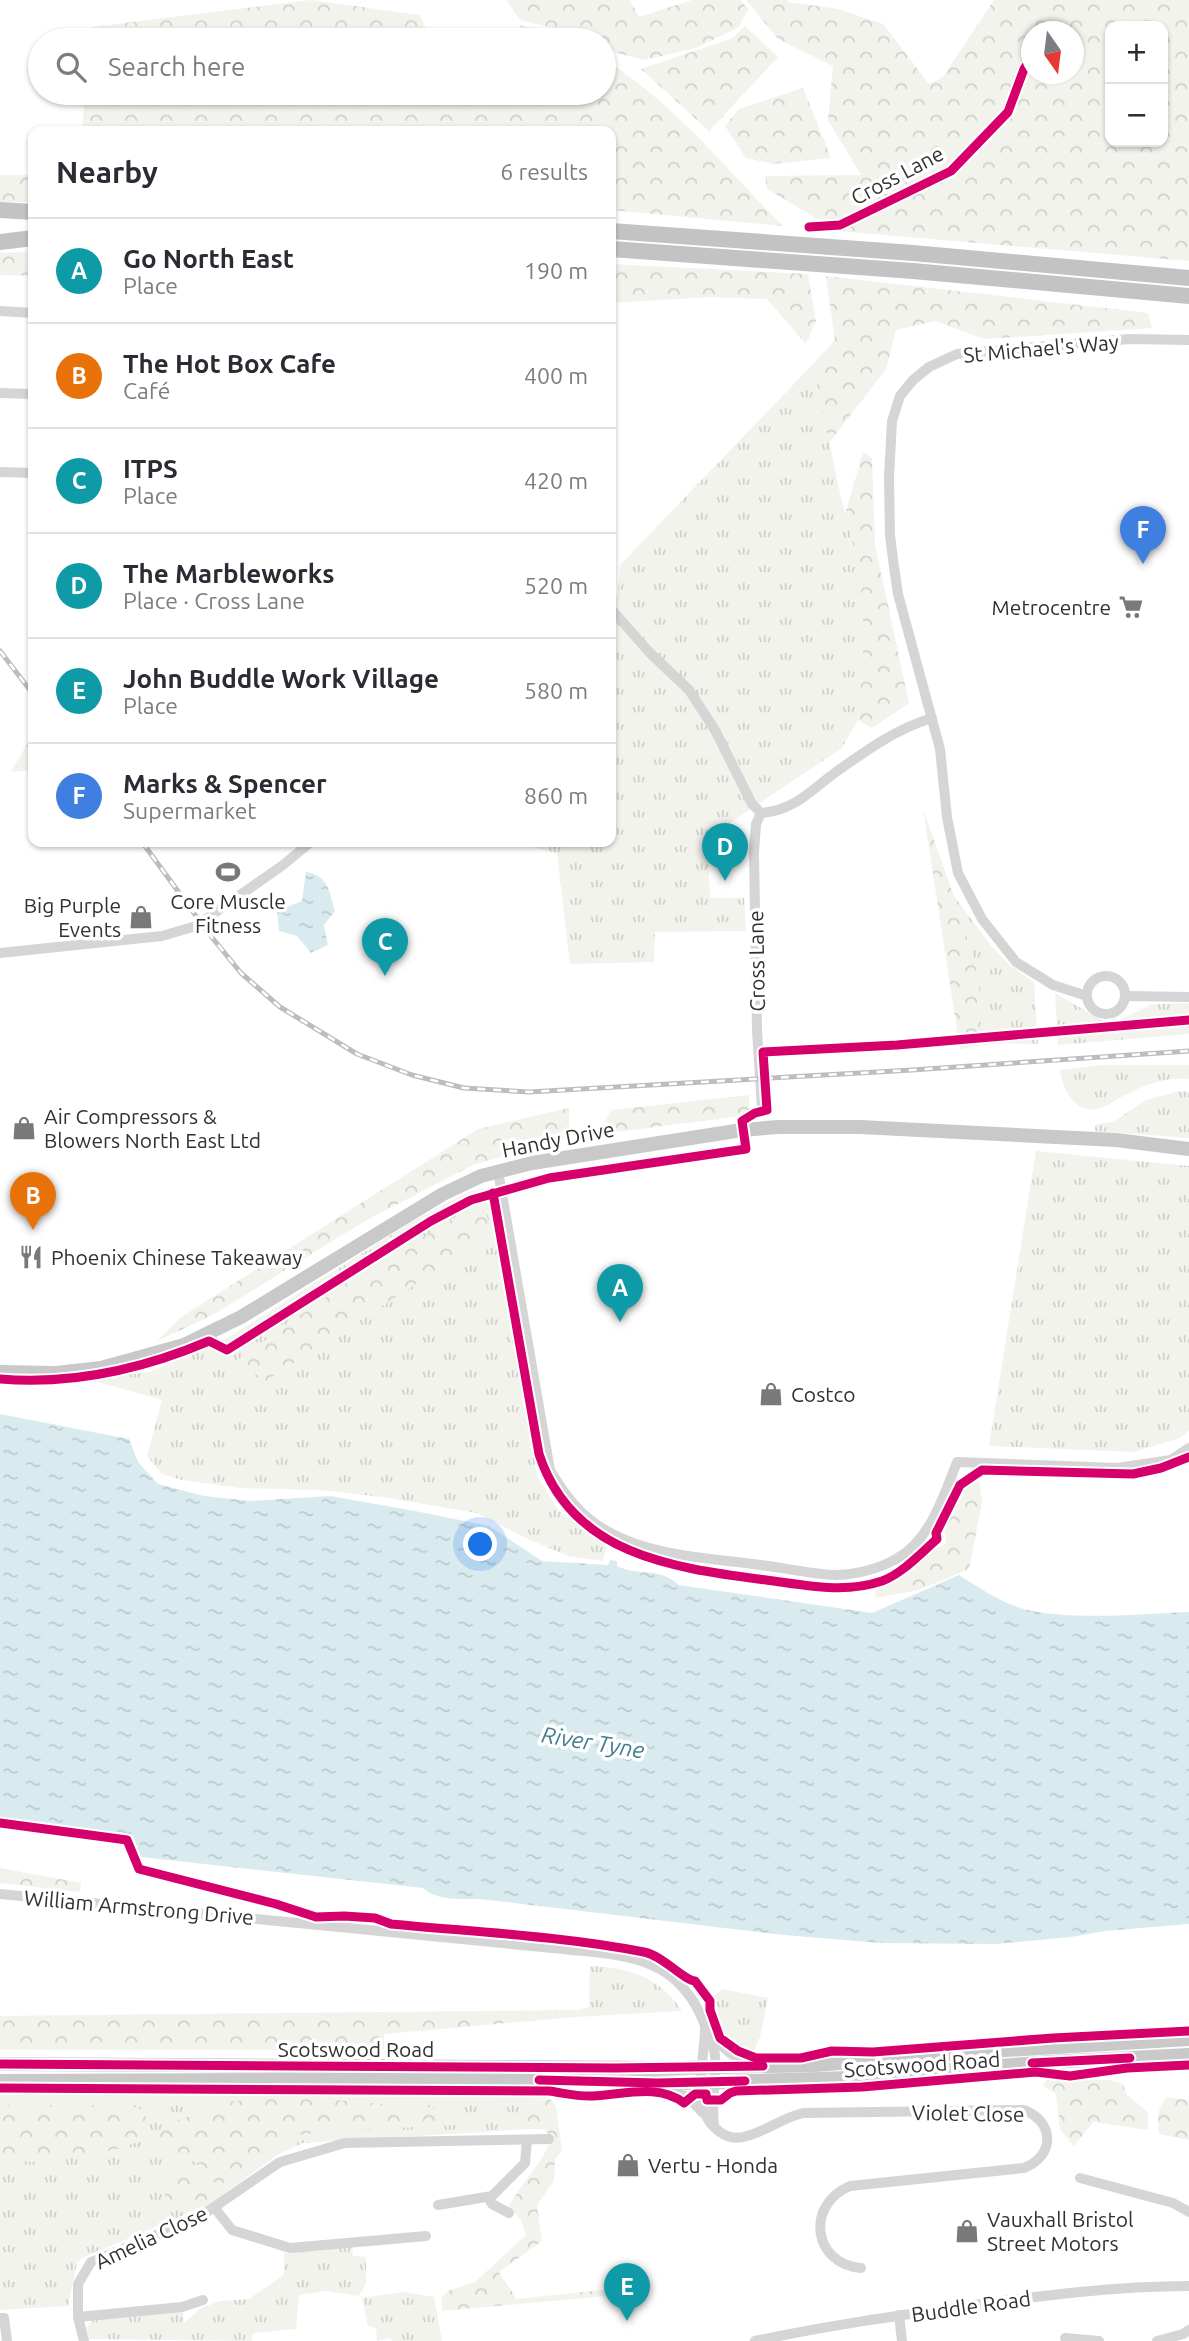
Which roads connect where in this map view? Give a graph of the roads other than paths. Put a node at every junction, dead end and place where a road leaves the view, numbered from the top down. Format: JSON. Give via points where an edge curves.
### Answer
{"nodes":[{"id":1,"x":0,"y":210,"type":"edge"},
{"id":2,"x":28,"y":213,"type":"edge"},
{"id":3,"x":28,"y":214,"type":"edge"},
{"id":4,"x":0,"y":216,"type":"edge"},
{"id":5,"x":616,"y":231,"type":"edge"},
{"id":6,"x":0,"y":232,"type":"edge"},
{"id":7,"x":28,"y":232,"type":"edge"},
{"id":8,"x":28,"y":239,"type":"edge"},
{"id":9,"x":0,"y":242,"type":"edge"},
{"id":10,"x":616,"y":249,"type":"edge"},
{"id":11,"x":1189,"y":278,"type":"edge"},
{"id":12,"x":1189,"y":296,"type":"edge"},
{"id":13,"x":0,"y":311,"type":"edge"},
{"id":14,"x":28,"y":313,"type":"edge"},
{"id":15,"x":1189,"y":340,"type":"edge"},
{"id":16,"x":0,"y":393,"type":"edge"},
{"id":17,"x":28,"y":394,"type":"edge"},
{"id":18,"x":0,"y":472,"type":"edge"},
{"id":19,"x":28,"y":473,"type":"edge"},
{"id":20,"x":616,"y":616,"type":"edge"},
{"id":21,"x":932,"y":718,"type":"junction"},
{"id":22,"x":761,"y":813,"type":"junction"},
{"id":23,"x":305,"y":847,"type":"edge"},
{"id":24,"x":0,"y":953,"type":"edge"},
{"id":25,"x":1087,"y":996,"type":"junction"},
{"id":26,"x":1125,"y":996,"type":"junction"},
{"id":27,"x":1189,"y":997,"type":"edge"},
{"id":28,"x":762,"y":1108,"type":"dead end"},
{"id":29,"x":1171,"y":1148,"type":"junction"},
{"id":30,"x":1189,"y":1149,"type":"edge"},
{"id":31,"x":1189,"y":1156,"type":"edge"},
{"id":32,"x":498,"y":1171,"type":"junction"},
{"id":33,"x":0,"y":1372,"type":"edge"},
{"id":34,"x":1189,"y":1448,"type":"edge"},
{"id":35,"x":0,"y":1894,"type":"edge"},
{"id":36,"x":707,"y":2029,"type":"junction"},
{"id":37,"x":1189,"y":2039,"type":"edge"},
{"id":38,"x":1189,"y":2055,"type":"edge"},
{"id":39,"x":0,"y":2064,"type":"edge"},
{"id":40,"x":754,"y":2066,"type":"junction"},
{"id":41,"x":709,"y":2067,"type":"junction"},
{"id":42,"x":0,"y":2081,"type":"edge"},
{"id":43,"x":708,"y":2082,"type":"junction"},
{"id":44,"x":657,"y":2083,"type":"junction"},
{"id":45,"x":704,"y":2114,"type":"junction"},
{"id":46,"x":714,"y":2126,"type":"junction"},
{"id":47,"x":549,"y":2139,"type":"dead end"},
{"id":48,"x":527,"y":2140,"type":"junction"},
{"id":49,"x":1080,"y":2178,"type":"dead end"},
{"id":50,"x":488,"y":2197,"type":"junction"},
{"id":51,"x":438,"y":2205,"type":"dead end"},
{"id":52,"x":214,"y":2207,"type":"junction"},
{"id":53,"x":1189,"y":2212,"type":"edge"},
{"id":54,"x":509,"y":2213,"type":"dead end"},
{"id":55,"x":426,"y":2236,"type":"dead end"},
{"id":56,"x":861,"y":2268,"type":"dead end"},
{"id":57,"x":1189,"y":2286,"type":"edge"},
{"id":58,"x":203,"y":2300,"type":"dead end"},
{"id":59,"x":899,"y":2315,"type":"junction"},
{"id":60,"x":78,"y":2317,"type":"junction"},
{"id":61,"x":2,"y":2318,"type":"edge"},
{"id":62,"x":1189,"y":2330,"type":"edge"},
{"id":63,"x":1065,"y":2337,"type":"dead end"},
{"id":64,"x":7,"y":2341,"type":"edge"},
{"id":65,"x":84,"y":2341,"type":"edge"},
{"id":66,"x":755,"y":2341,"type":"edge"},
{"id":67,"x":902,"y":2341,"type":"edge"},
{"id":68,"x":1099,"y":2341,"type":"edge"},
{"id":69,"x":1157,"y":2341,"type":"edge"}],
"edges":[{"from":1,"to":2,"type":"highway"},
{"from":3,"to":4,"type":"highway"},
{"from":5,"to":11,"type":"highway"},
{"from":6,"to":7,"type":"highway"},
{"from":8,"to":9,"type":"highway"},
{"from":10,"to":12,"type":"highway"},
{"from":13,"to":14,"type":"street"},
{"from":15,"to":21,"type":"street","name":"St Michael's Way","via":[[1129,340],[957,354],[929,367],[900,396],[892,421],[890,535],[898,594]]},
{"from":16,"to":17,"type":"street"},
{"from":18,"to":19,"type":"street"},
{"from":20,"to":22,"type":"street","via":[[689,690],[715,730],[751,804]]},
{"from":21,"to":22,"type":"street","via":[[876,744],[784,810]]},
{"from":21,"to":25,"type":"street","name":"St Michael's Way","via":[[958,873],[982,919],[1016,962],[1053,985]]},
{"from":22,"to":28,"type":"street","name":"Cross Lane","via":[[754,853]]},
{"from":23,"to":24,"type":"street","via":[[211,917],[181,932]]},
{"from":25,"to":26,"type":"street","via":[[1094,1010],[1110,1014],[1122,1006]]},
{"from":25,"to":26,"type":"street","via":[[1093,981],[1107,976],[1119,981]]},
{"from":26,"to":27,"type":"street"},
{"from":29,"to":30,"type":"main road"},
{"from":29,"to":31,"type":"main road"},
{"from":29,"to":32,"type":"main road","name":"Handy Drive","via":[[1116,1140],[778,1127],[613,1149]]},
{"from":32,"to":33,"type":"main road","name":"Handy Drive","via":[[423,1204],[251,1311],[184,1345],[101,1368]]},
{"from":32,"to":34,"type":"street","via":[[550,1470],[577,1509],[640,1546],[837,1575],[870,1570],[898,1559],[921,1536],[941,1503],[957,1462],[1117,1468],[1171,1460]]},
{"from":35,"to":36,"type":"street","name":"William Armstrong Drive","via":[[633,1957],[674,1978],[693,1999]]},
{"from":36,"to":40,"type":"street","via":[[730,2053]]},
{"from":36,"to":41,"type":"street","name":"William Armstrong Drive","via":[[713,2048]]},
{"from":37,"to":40,"type":"main road","name":"Scotswood Road"},
{"from":38,"to":43,"type":"main road","name":"Scotswood Road","via":[[850,2078]]},
{"from":39,"to":41,"type":"main road","name":"Scotswood Road"},
{"from":40,"to":41,"type":"main road","name":"Scotswood Road"},
{"from":41,"to":43,"type":"street","name":"William Armstrong Drive"},
{"from":42,"to":44,"type":"main road","name":"Scotswood Road","via":[[535,2079]]},
{"from":43,"to":44,"type":"main road","name":"Scotswood Road"},
{"from":43,"to":45,"type":"street"},
{"from":43,"to":46,"type":"street"},
{"from":44,"to":45,"type":"street","via":[[689,2098]]},
{"from":45,"to":46,"type":"street"},
{"from":46,"to":56,"type":"street","name":"Violet Close","via":[[738,2138],[803,2113],[1024,2110],[1041,2120],[1046,2149],[1034,2165],[838,2191],[823,2209],[821,2232],[832,2256]]},
{"from":47,"to":48,"type":"street","name":"Amelia Close"},
{"from":48,"to":50,"type":"street","via":[[525,2163]]},
{"from":48,"to":52,"type":"street","name":"Amelia Close","via":[[345,2143],[280,2162]]},
{"from":49,"to":53,"type":"street","via":[[1173,2203]]},
{"from":50,"to":51,"type":"street"},
{"from":50,"to":54,"type":"street"},
{"from":52,"to":55,"type":"street","via":[[232,2230],[290,2248]]},
{"from":52,"to":60,"type":"street","name":"Amelia Close","via":[[92,2262],[78,2284]]},
{"from":57,"to":59,"type":"street","name":"Buddle Road","via":[[1053,2294]]},
{"from":58,"to":60,"type":"street","via":[[182,2307]]},
{"from":59,"to":66,"type":"street","name":"Buddle Road"},
{"from":59,"to":67,"type":"street"},
{"from":60,"to":65,"type":"street","name":"Amelia Close"},
{"from":61,"to":64,"type":"street"},
{"from":62,"to":69,"type":"street"},
{"from":63,"to":68,"type":"street"}]}
